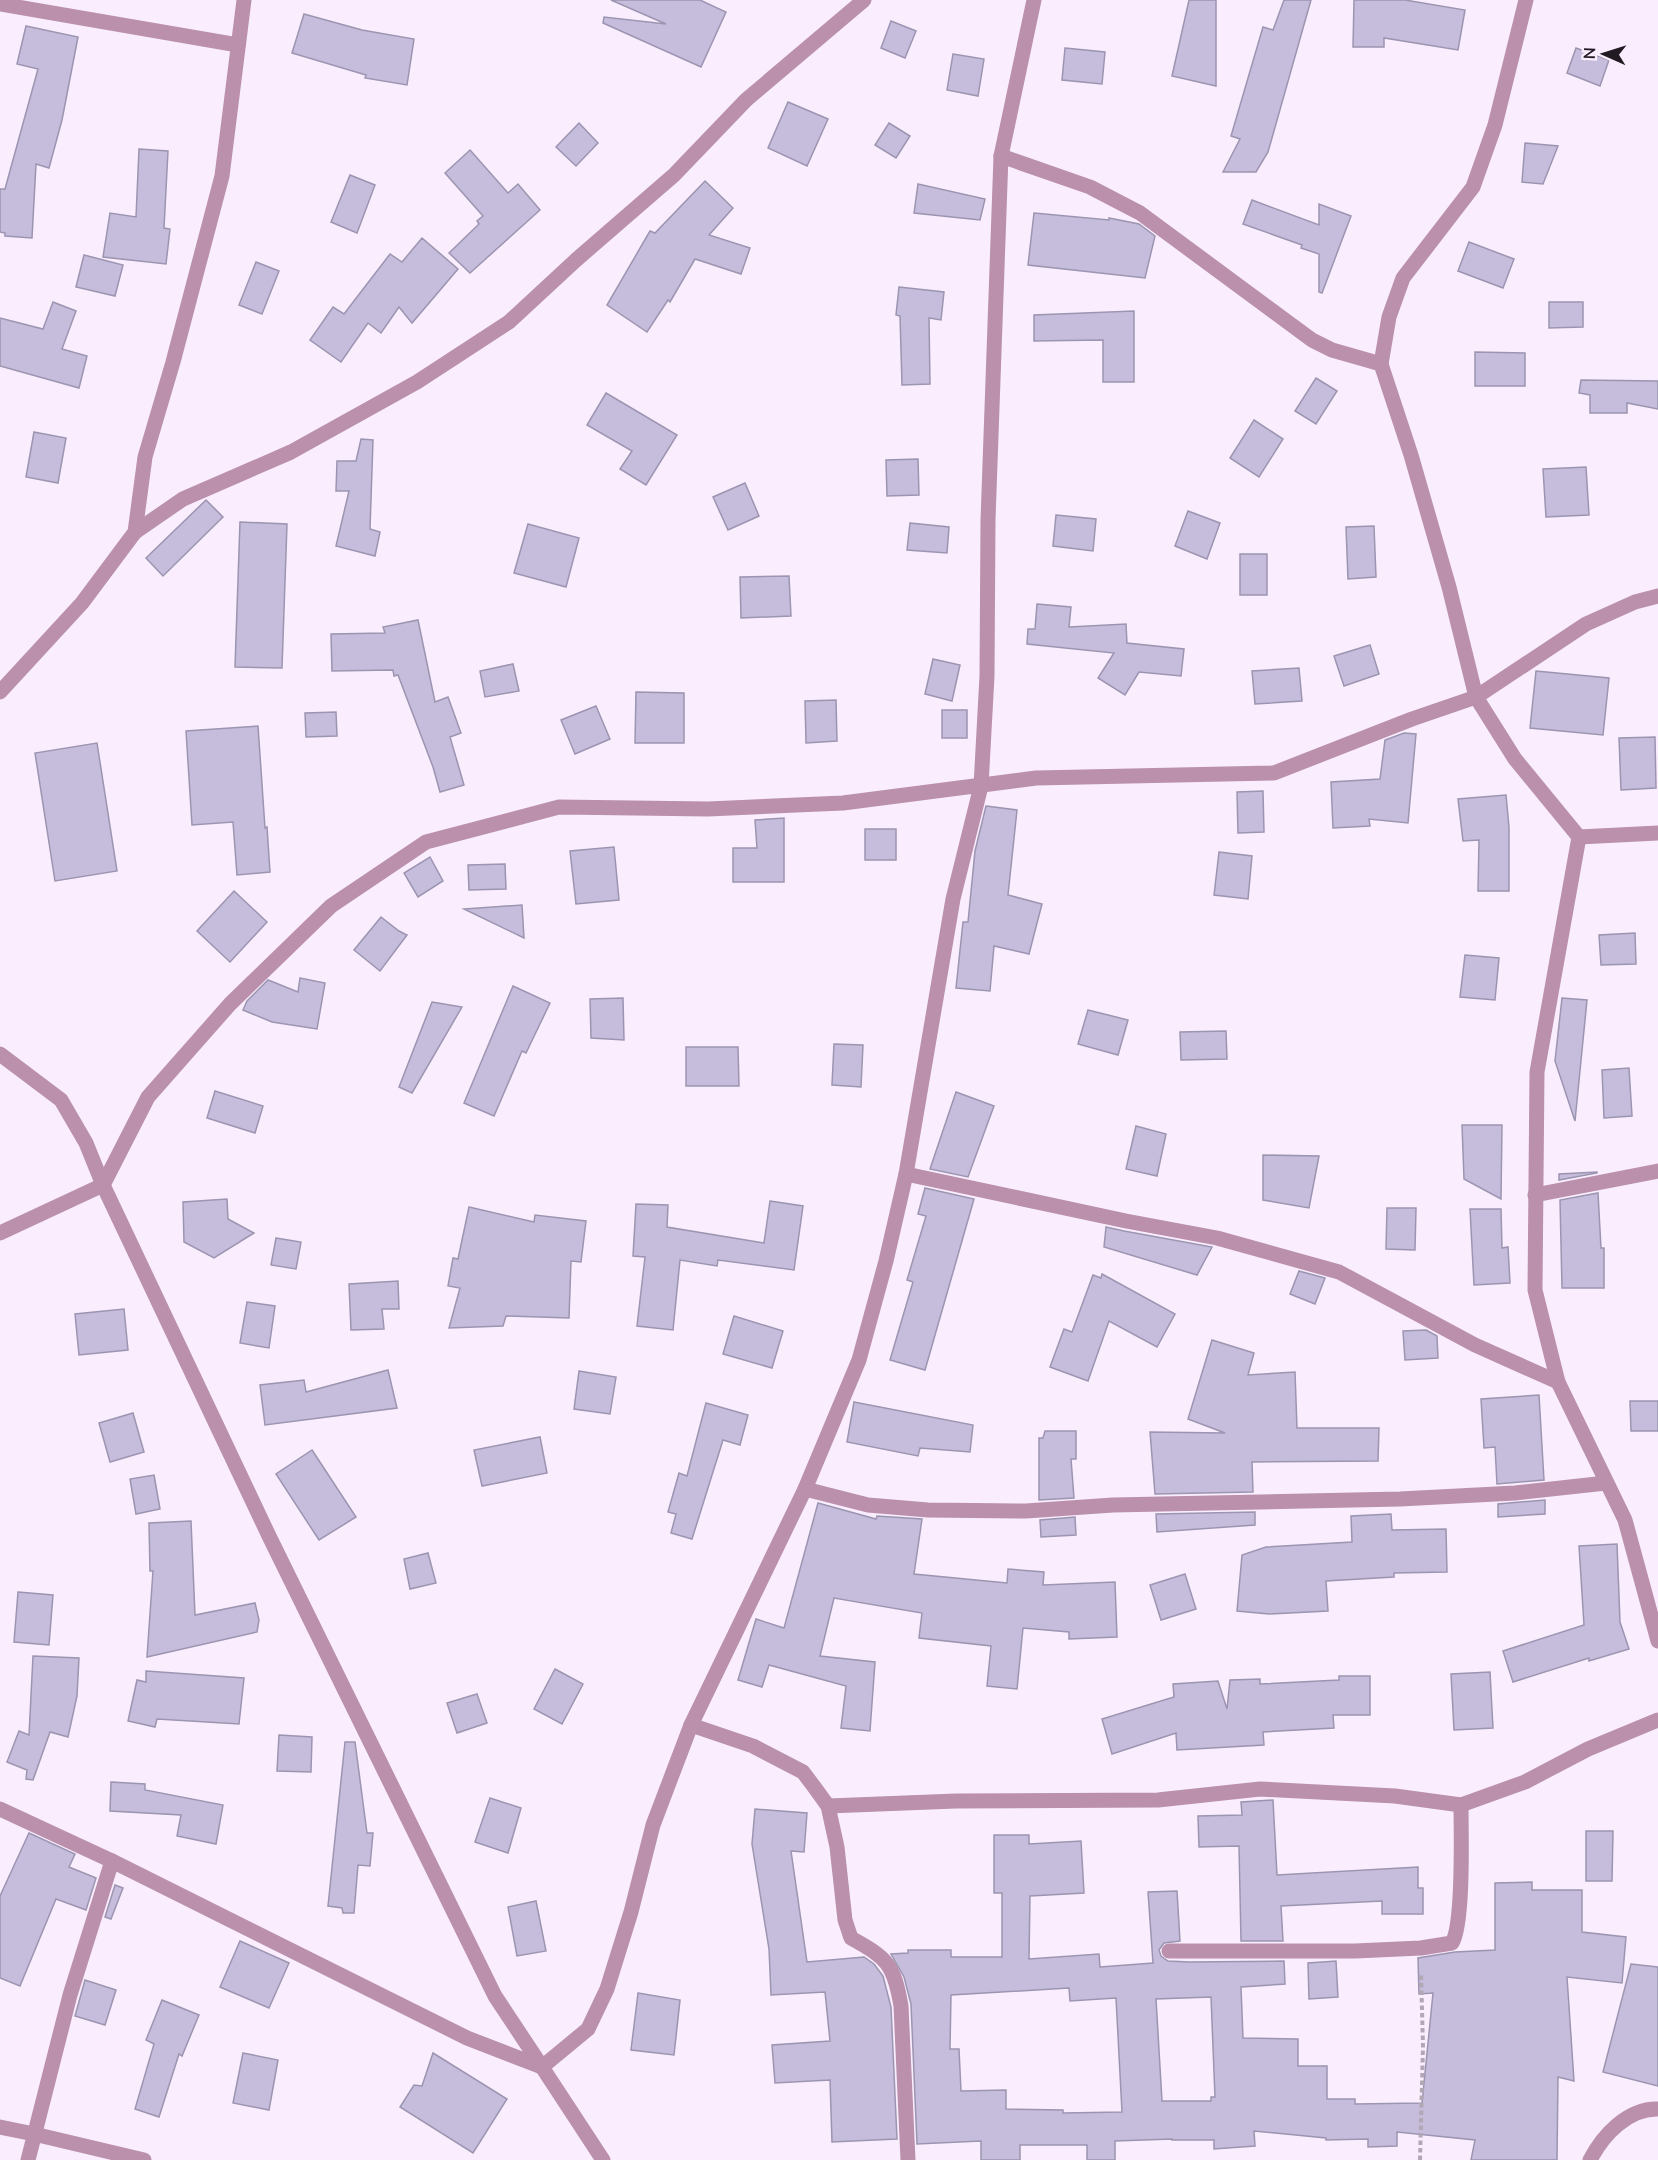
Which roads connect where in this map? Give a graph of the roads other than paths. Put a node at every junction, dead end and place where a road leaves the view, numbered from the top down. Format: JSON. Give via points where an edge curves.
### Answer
{"nodes":[{"id":1,"x":244,"y":0,"type":"edge"},
{"id":2,"x":864,"y":0,"type":"edge"},
{"id":3,"x":1034,"y":0,"type":"edge"},
{"id":4,"x":1526,"y":0,"type":"edge"},
{"id":5,"x":0,"y":4,"type":"edge"},
{"id":6,"x":238,"y":45,"type":"junction"},
{"id":7,"x":1000,"y":156,"type":"junction"},
{"id":8,"x":1381,"y":364,"type":"junction"},
{"id":9,"x":135,"y":531,"type":"junction"},
{"id":10,"x":1658,"y":596,"type":"edge"},
{"id":11,"x":0,"y":692,"type":"edge"},
{"id":12,"x":1476,"y":697,"type":"junction"},
{"id":13,"x":981,"y":786,"type":"junction"},
{"id":14,"x":1658,"y":833,"type":"edge"},
{"id":15,"x":1579,"y":837,"type":"junction"},
{"id":16,"x":0,"y":1054,"type":"edge"},
{"id":17,"x":1658,"y":1171,"type":"edge"},
{"id":18,"x":906,"y":1173,"type":"junction"},
{"id":19,"x":103,"y":1185,"type":"junction"},
{"id":20,"x":1535,"y":1195,"type":"junction"},
{"id":21,"x":0,"y":1233,"type":"edge"},
{"id":22,"x":1558,"y":1382,"type":"junction"},
{"id":23,"x":1606,"y":1483,"type":"junction"},
{"id":24,"x":805,"y":1489,"type":"junction"},
{"id":25,"x":1658,"y":1641,"type":"edge"},
{"id":26,"x":1658,"y":1720,"type":"edge"},
{"id":27,"x":691,"y":1725,"type":"junction"},
{"id":28,"x":1461,"y":1805,"type":"junction"},
{"id":29,"x":828,"y":1806,"type":"junction"},
{"id":30,"x":0,"y":1809,"type":"edge"},
{"id":31,"x":112,"y":1861,"type":"junction"},
{"id":32,"x":1169,"y":1951,"type":"dead end"},
{"id":33,"x":542,"y":2067,"type":"junction"},
{"id":34,"x":1658,"y":2109,"type":"edge"},
{"id":35,"x":0,"y":2127,"type":"edge"},
{"id":36,"x":34,"y":2133,"type":"junction"},
{"id":37,"x":28,"y":2160,"type":"edge"},
{"id":38,"x":144,"y":2160,"type":"edge"},
{"id":39,"x":603,"y":2160,"type":"edge"},
{"id":40,"x":908,"y":2160,"type":"edge"},
{"id":41,"x":1590,"y":2160,"type":"edge"}],
"edges":[{"from":1,"to":6,"type":"street"},
{"from":2,"to":9,"type":"street","via":[[746,100],[674,175],[509,322],[417,382],[291,452],[183,499]]},
{"from":3,"to":7,"type":"street"},
{"from":4,"to":8,"type":"street","via":[[1495,125],[1473,187],[1403,278],[1389,317]]},
{"from":5,"to":6,"type":"street"},
{"from":6,"to":9,"type":"street","via":[[222,176],[145,457]]},
{"from":7,"to":8,"type":"street","via":[[1090,187],[1140,213],[1312,340]]},
{"from":7,"to":13,"type":"street"},
{"from":8,"to":12,"type":"street","via":[[1449,587]]},
{"from":9,"to":11,"type":"street","via":[[82,603]]},
{"from":10,"to":12,"type":"street","via":[[1586,624]]},
{"from":12,"to":13,"type":"street","via":[[1274,773],[1036,778]]},
{"from":12,"to":15,"type":"street","via":[[1515,759]]},
{"from":13,"to":18,"type":"street","via":[[953,899]]},
{"from":13,"to":19,"type":"street","via":[[843,803],[708,809],[559,807],[426,842],[331,906],[230,1004],[148,1097]]},
{"from":14,"to":15,"type":"street"},
{"from":15,"to":20,"type":"street","via":[[1537,1072]]},
{"from":16,"to":19,"type":"street","via":[[62,1100]]},
{"from":17,"to":20,"type":"street"},
{"from":18,"to":22,"type":"street","via":[[1217,1238],[1339,1272],[1475,1345]]},
{"from":18,"to":24,"type":"street","via":[[859,1360]]},
{"from":19,"to":21,"type":"street"},
{"from":19,"to":33,"type":"street","via":[[268,1536],[495,1996]]},
{"from":20,"to":22,"type":"street","via":[[1535,1290]]},
{"from":22,"to":23,"type":"street"},
{"from":23,"to":24,"type":"street","via":[[1400,1499],[1113,1505],[1026,1511],[868,1505]]},
{"from":23,"to":25,"type":"street","via":[[1625,1520]]},
{"from":24,"to":27,"type":"street"},
{"from":26,"to":28,"type":"street","via":[[1588,1749],[1526,1782]]},
{"from":27,"to":29,"type":"street","via":[[753,1746],[803,1772]]},
{"from":27,"to":33,"type":"street","via":[[654,1825],[607,1989],[588,2030]]},
{"from":28,"to":29,"type":"street","via":[[1395,1796],[1260,1790],[1158,1800]]},
{"from":28,"to":32,"type":"street","via":[[1460,1893],[1452,1943],[1421,1948]]},
{"from":29,"to":40,"type":"street","via":[[851,1938],[890,1965],[897,1981]]},
{"from":30,"to":31,"type":"street"},
{"from":31,"to":33,"type":"street","via":[[467,2038]]},
{"from":31,"to":36,"type":"street","via":[[70,1995]]},
{"from":33,"to":39,"type":"street"},
{"from":34,"to":41,"type":"street","via":[[1626,2118],[1597,2146]]},
{"from":35,"to":36,"type":"street"},
{"from":36,"to":37,"type":"street"},
{"from":36,"to":38,"type":"street"}]}
